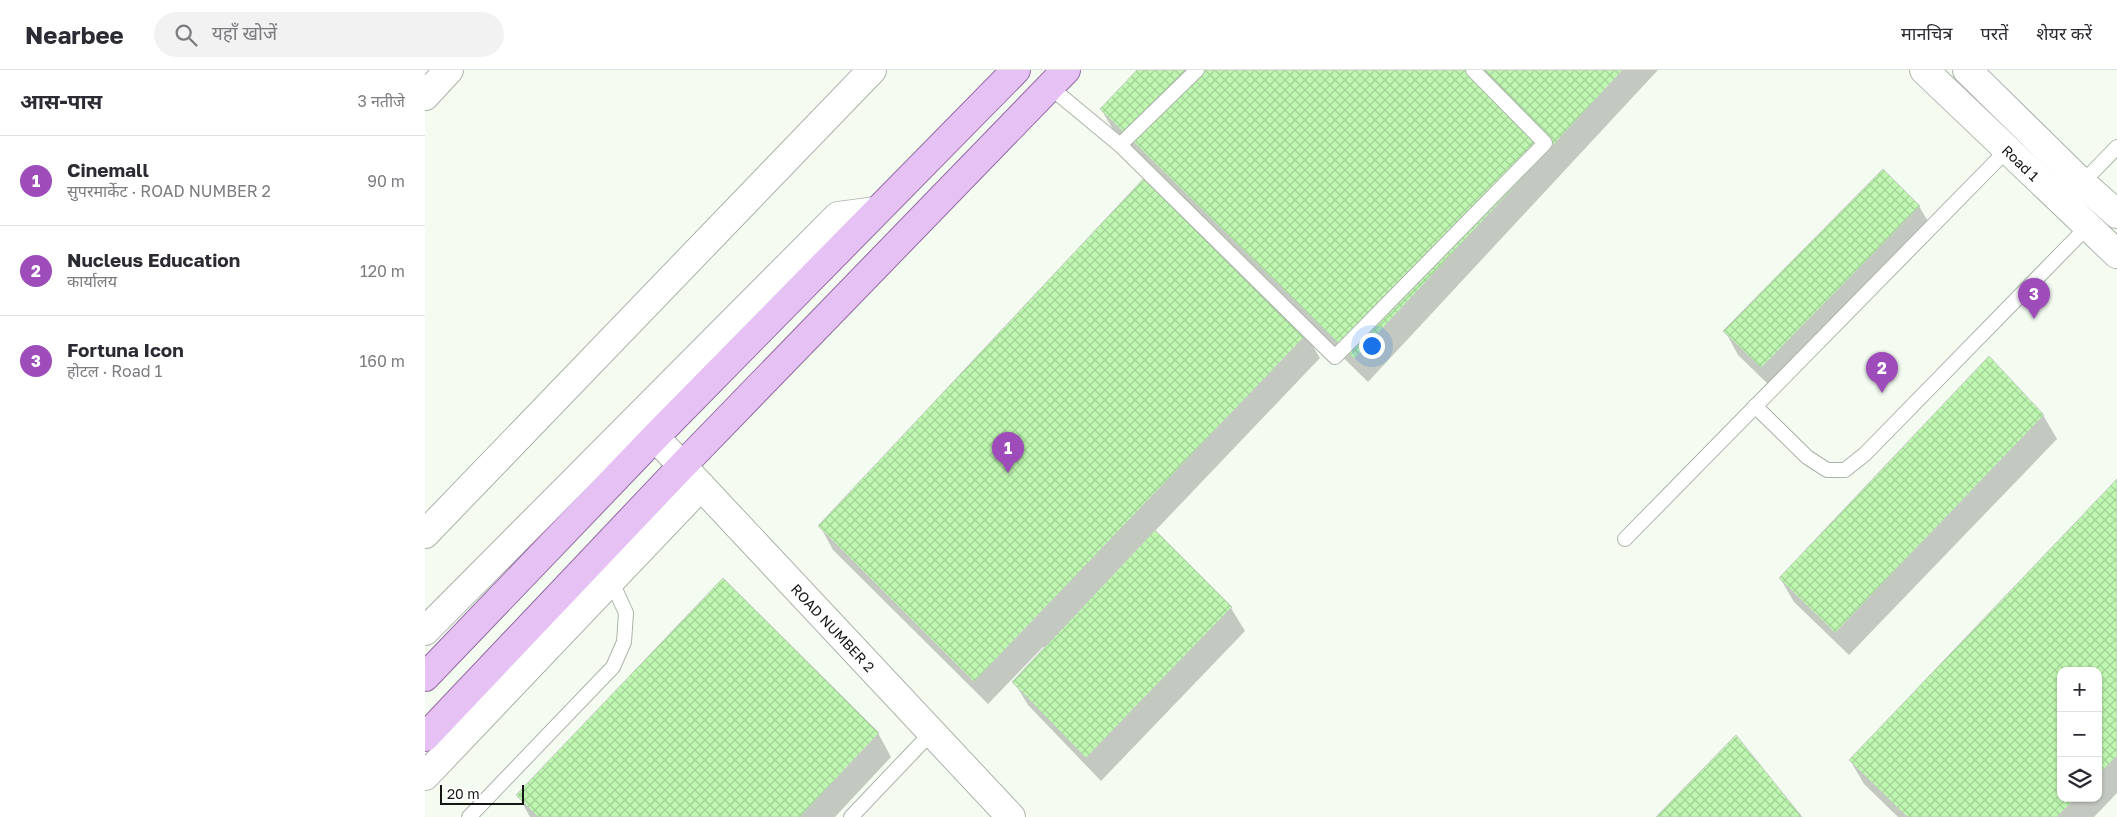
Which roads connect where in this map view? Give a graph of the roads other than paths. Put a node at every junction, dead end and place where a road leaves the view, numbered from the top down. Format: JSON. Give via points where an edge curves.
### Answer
{"nodes":[{"id":1,"x":449,"y":70,"type":"edge"},
{"id":2,"x":872,"y":70,"type":"edge"},
{"id":3,"x":1197,"y":70,"type":"edge"},
{"id":4,"x":1473,"y":70,"type":"edge"},
{"id":5,"x":1924,"y":70,"type":"edge"},
{"id":6,"x":1967,"y":70,"type":"edge"},
{"id":7,"x":1010,"y":77,"type":"edge"},
{"id":8,"x":1058,"y":78,"type":"edge"},
{"id":9,"x":425,"y":96,"type":"edge"},
{"id":10,"x":1120,"y":145,"type":"junction"},
{"id":11,"x":2117,"y":147,"type":"edge"},
{"id":12,"x":2007,"y":150,"type":"junction"},
{"id":13,"x":2082,"y":183,"type":"junction"},
{"id":14,"x":876,"y":211,"type":"junction"},
{"id":15,"x":2117,"y":214,"type":"edge"},
{"id":16,"x":2088,"y":226,"type":"junction"},
{"id":17,"x":2117,"y":254,"type":"edge"},
{"id":18,"x":1755,"y":406,"type":"junction"},
{"id":19,"x":655,"y":438,"type":"junction"},
{"id":20,"x":682,"y":466,"type":"junction"},
{"id":21,"x":701,"y":486,"type":"junction"},
{"id":22,"x":425,"y":534,"type":"edge"},
{"id":23,"x":1625,"y":539,"type":"dead end"},
{"id":24,"x":611,"y":580,"type":"junction"},
{"id":25,"x":425,"y":631,"type":"edge"},
{"id":26,"x":425,"y":677,"type":"edge"},
{"id":27,"x":932,"y":732,"type":"junction"},
{"id":28,"x":425,"y":737,"type":"edge"},
{"id":29,"x":425,"y":776,"type":"edge"},
{"id":30,"x":469,"y":817,"type":"edge"},
{"id":31,"x":851,"y":817,"type":"edge"},
{"id":32,"x":1011,"y":817,"type":"edge"}],
"edges":[{"from":1,"to":9,"type":"street"},
{"from":2,"to":22,"type":"street"},
{"from":3,"to":10,"type":"lane"},
{"from":4,"to":10,"type":"lane","via":[[1545,143],[1335,356]]},
{"from":5,"to":12,"type":"street","name":"Road 1"},
{"from":6,"to":13,"type":"street","name":"Road 1"},
{"from":7,"to":14,"type":"main road"},
{"from":8,"to":10,"type":"lane"},
{"from":8,"to":20,"type":"main road"},
{"from":11,"to":13,"type":"lane"},
{"from":12,"to":16,"type":"street","name":"Road 1"},
{"from":12,"to":18,"type":"lane"},
{"from":13,"to":15,"type":"street","name":"Road 1"},
{"from":14,"to":19,"type":"main road"},
{"from":14,"to":25,"type":"street","via":[[838,216]]},
{"from":16,"to":17,"type":"street","name":"Road 1"},
{"from":16,"to":18,"type":"lane","via":[[1865,454],[1845,470],[1827,470],[1807,457]]},
{"from":18,"to":23,"type":"lane"},
{"from":19,"to":20,"type":"street","name":"ROAD NUMBER 2"},
{"from":19,"to":26,"type":"main road"},
{"from":20,"to":21,"type":"street","name":"ROAD NUMBER 2"},
{"from":20,"to":28,"type":"main road"},
{"from":21,"to":24,"type":"street"},
{"from":21,"to":27,"type":"street","name":"ROAD NUMBER 2"},
{"from":24,"to":29,"type":"street"},
{"from":24,"to":30,"type":"lane","via":[[625,613],[623,642],[613,667]]},
{"from":27,"to":31,"type":"lane"},
{"from":27,"to":32,"type":"street","name":"ROAD NUMBER 2"}]}
